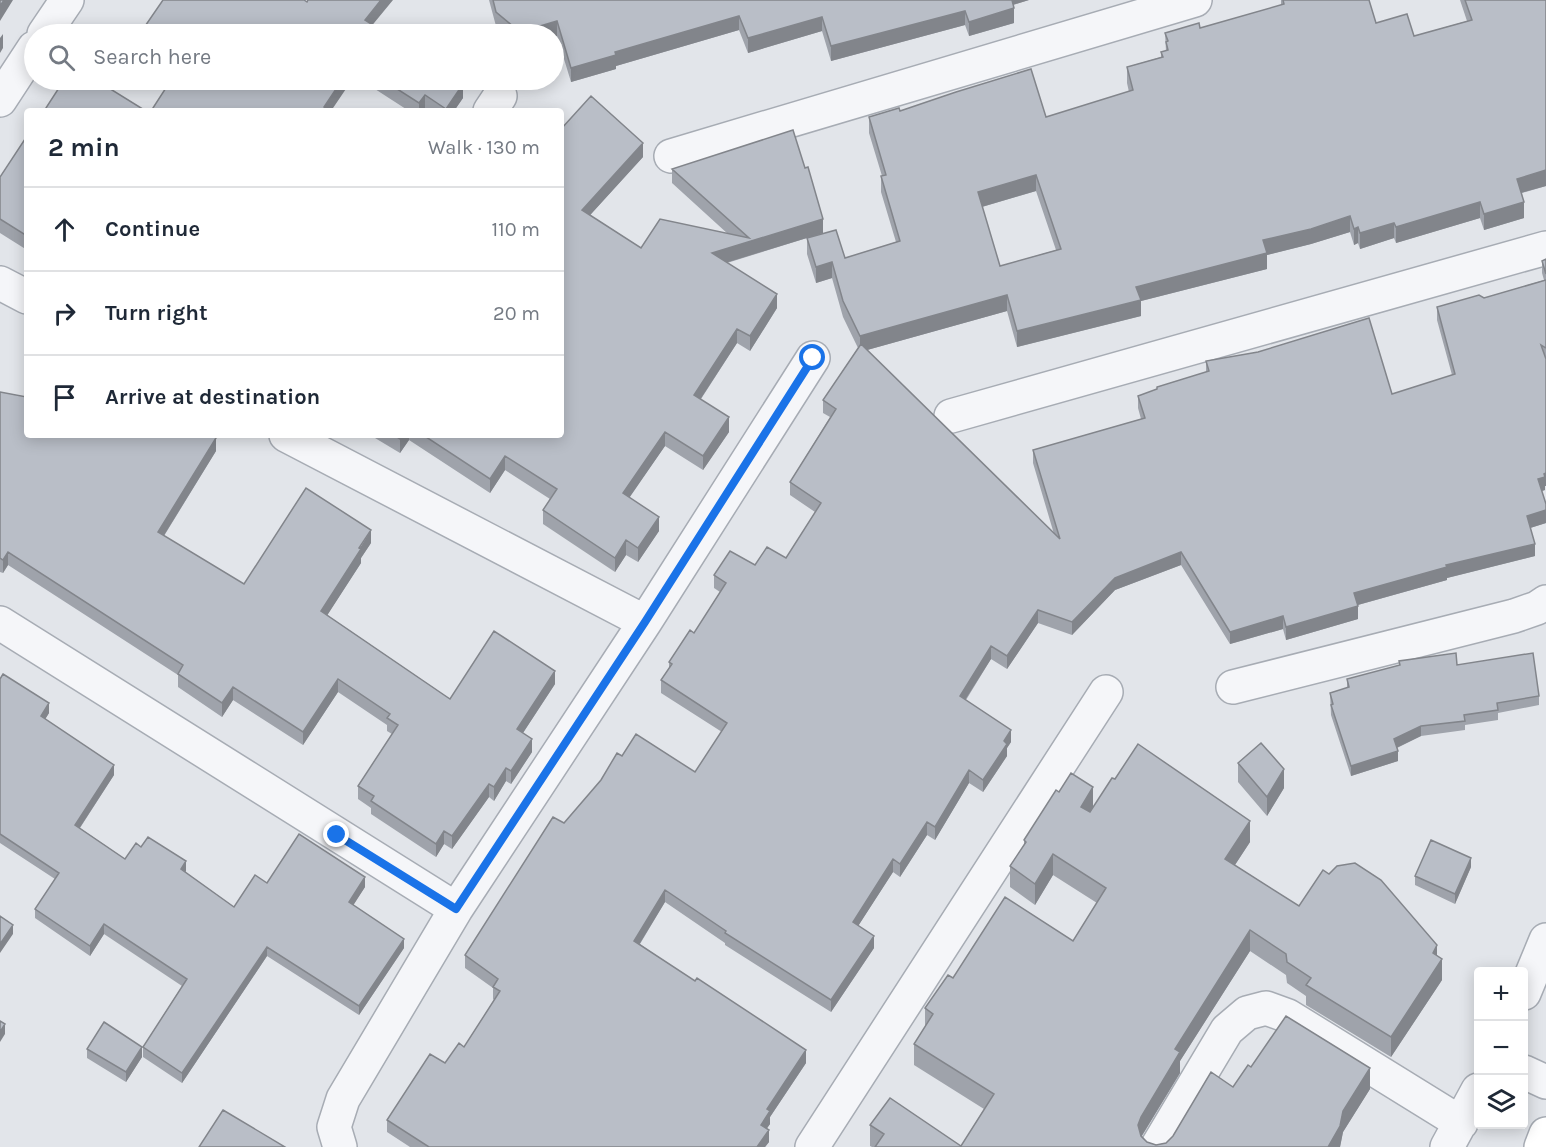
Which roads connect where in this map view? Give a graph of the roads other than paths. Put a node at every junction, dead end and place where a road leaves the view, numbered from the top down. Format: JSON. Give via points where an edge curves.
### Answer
{"nodes":[{"id":1,"x":67,"y":0,"type":"edge"},
{"id":2,"x":1195,"y":0,"type":"edge"},
{"id":3,"x":51,"y":24,"type":"edge"},
{"id":4,"x":24,"y":63,"type":"edge"},
{"id":5,"x":0,"y":100,"type":"edge"},
{"id":6,"x":672,"y":156,"type":"dead end"},
{"id":7,"x":1546,"y":248,"type":"edge"},
{"id":8,"x":0,"y":283,"type":"edge"},
{"id":9,"x":24,"y":295,"type":"edge"},
{"id":10,"x":813,"y":358,"type":"dead end"},
{"id":11,"x":951,"y":416,"type":"dead end"},
{"id":12,"x":292,"y":438,"type":"edge"},
{"id":13,"x":1546,"y":602,"type":"edge"},
{"id":14,"x":645,"y":622,"type":"junction"},
{"id":15,"x":0,"y":623,"type":"edge"},
{"id":16,"x":1233,"y":687,"type":"dead end"},
{"id":17,"x":1106,"y":692,"type":"dead end"},
{"id":18,"x":456,"y":909,"type":"junction"},
{"id":19,"x":1546,"y":940,"type":"edge"},
{"id":20,"x":1528,"y":983,"type":"edge"},
{"id":21,"x":1528,"y":1074,"type":"edge"},
{"id":22,"x":1546,"y":1082,"type":"edge"},
{"id":23,"x":1474,"y":1099,"type":"edge"},
{"id":24,"x":1546,"y":1134,"type":"edge"},
{"id":25,"x":1454,"y":1135,"type":"edge"},
{"id":26,"x":340,"y":1147,"type":"edge"},
{"id":27,"x":812,"y":1147,"type":"edge"},
{"id":28,"x":1157,"y":1147,"type":"edge"},
{"id":29,"x":1541,"y":1147,"type":"edge"}],
"edges":[{"from":1,"to":3,"type":"street"},
{"from":2,"to":6,"type":"street"},
{"from":4,"to":5,"type":"street"},
{"from":7,"to":11,"type":"street"},
{"from":8,"to":9,"type":"street"},
{"from":10,"to":14,"type":"street"},
{"from":12,"to":14,"type":"street"},
{"from":13,"to":16,"type":"street","via":[[1514,616]]},
{"from":14,"to":18,"type":"street"},
{"from":15,"to":18,"type":"street"},
{"from":17,"to":27,"type":"street"},
{"from":18,"to":26,"type":"street","via":[[343,1099],[334,1127]]},
{"from":19,"to":20,"type":"street"},
{"from":21,"to":22,"type":"street"},
{"from":23,"to":25,"type":"street"},
{"from":24,"to":29,"type":"main road"},
{"from":25,"to":28,"type":"street","via":[[1288,1016],[1266,1008],[1247,1013],[1227,1030]]}]}
